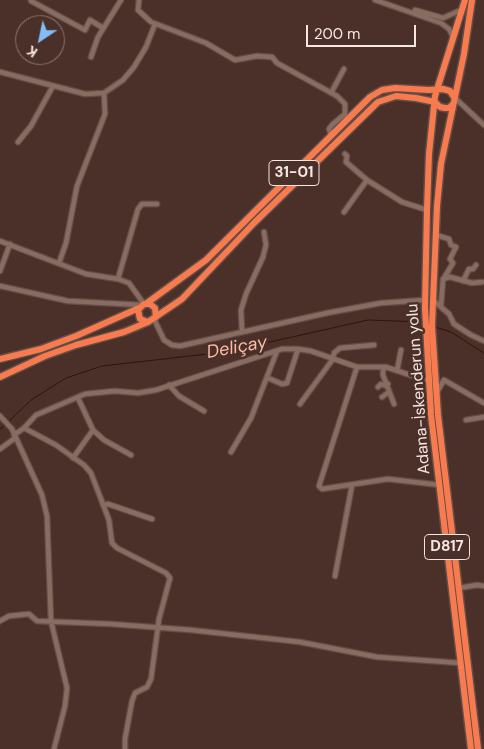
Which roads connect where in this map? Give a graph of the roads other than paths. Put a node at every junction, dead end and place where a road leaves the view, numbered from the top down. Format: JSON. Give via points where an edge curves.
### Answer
{"nodes":[{"id":1,"x":31,"y":0,"type":"edge"},
{"id":2,"x":121,"y":0,"type":"edge"},
{"id":3,"x":139,"y":0,"type":"edge"},
{"id":4,"x":375,"y":0,"type":"edge"},
{"id":5,"x":384,"y":0,"type":"edge"},
{"id":6,"x":464,"y":0,"type":"edge"},
{"id":7,"x":472,"y":0,"type":"edge"},
{"id":8,"x":461,"y":10,"type":"junction"},
{"id":9,"x":156,"y":24,"type":"junction"},
{"id":10,"x":103,"y":28,"type":"junction"},
{"id":11,"x":453,"y":37,"type":"junction"},
{"id":12,"x":91,"y":57,"type":"dead end"},
{"id":13,"x":344,"y":69,"type":"dead end"},
{"id":14,"x":0,"y":72,"type":"edge"},
{"id":15,"x":53,"y":86,"type":"junction"},
{"id":16,"x":437,"y":90,"type":"junction"},
{"id":17,"x":104,"y":92,"type":"junction"},
{"id":18,"x":331,"y":93,"type":"junction"},
{"id":19,"x":453,"y":100,"type":"junction"},
{"id":20,"x":434,"y":102,"type":"junction"},
{"id":21,"x":484,"y":126,"type":"edge"},
{"id":22,"x":331,"y":135,"type":"junction"},
{"id":23,"x":18,"y":142,"type":"dead end"},
{"id":24,"x":345,"y":154,"type":"dead end"},
{"id":25,"x":367,"y":180,"type":"junction"},
{"id":26,"x":157,"y":204,"type":"dead end"},
{"id":27,"x":427,"y":210,"type":"junction"},
{"id":28,"x":344,"y":212,"type":"dead end"},
{"id":29,"x":264,"y":232,"type":"dead end"},
{"id":30,"x":436,"y":235,"type":"junction"},
{"id":31,"x":0,"y":241,"type":"edge"},
{"id":32,"x":10,"y":244,"type":"junction"},
{"id":33,"x":59,"y":263,"type":"junction"},
{"id":34,"x":476,"y":265,"type":"dead end"},
{"id":35,"x":0,"y":272,"type":"edge"},
{"id":36,"x":118,"y":279,"type":"junction"},
{"id":37,"x":443,"y":279,"type":"junction"},
{"id":38,"x":463,"y":281,"type":"junction"},
{"id":39,"x":482,"y":282,"type":"dead end"},
{"id":40,"x":0,"y":286,"type":"edge"},
{"id":41,"x":425,"y":300,"type":"junction"},
{"id":42,"x":143,"y":305,"type":"junction"},
{"id":43,"x":430,"y":305,"type":"junction"},
{"id":44,"x":440,"y":306,"type":"junction"},
{"id":45,"x":153,"y":319,"type":"junction"},
{"id":46,"x":242,"y":332,"type":"junction"},
{"id":47,"x":484,"y":341,"type":"edge"},
{"id":48,"x":429,"y":344,"type":"junction"},
{"id":49,"x":374,"y":345,"type":"dead end"},
{"id":50,"x":298,"y":348,"type":"junction"},
{"id":51,"x":401,"y":350,"type":"dead end"},
{"id":52,"x":277,"y":351,"type":"junction"},
{"id":53,"x":0,"y":359,"type":"edge"},
{"id":54,"x":333,"y":359,"type":"junction"},
{"id":55,"x":357,"y":367,"type":"junction"},
{"id":56,"x":386,"y":367,"type":"junction"},
{"id":57,"x":398,"y":371,"type":"junction"},
{"id":58,"x":0,"y":377,"type":"edge"},
{"id":59,"x":268,"y":378,"type":"junction"},
{"id":60,"x":428,"y":380,"type":"junction"},
{"id":61,"x":388,"y":384,"type":"junction"},
{"id":62,"x":169,"y":385,"type":"junction"},
{"id":63,"x":378,"y":387,"type":"dead end"},
{"id":64,"x":389,"y":392,"type":"junction"},
{"id":65,"x":437,"y":392,"type":"junction"},
{"id":66,"x":382,"y":397,"type":"dead end"},
{"id":67,"x":78,"y":398,"type":"junction"},
{"id":68,"x":484,"y":403,"type":"edge"},
{"id":69,"x":300,"y":404,"type":"dead end"},
{"id":70,"x":394,"y":404,"type":"dead end"},
{"id":71,"x":204,"y":411,"type":"dead end"},
{"id":72,"x":0,"y":416,"type":"edge"},
{"id":73,"x":484,"y":417,"type":"edge"},
{"id":74,"x":466,"y":420,"type":"dead end"},
{"id":75,"x":24,"y":428,"type":"junction"},
{"id":76,"x":93,"y":430,"type":"junction"},
{"id":77,"x":15,"y":436,"type":"junction"},
{"id":78,"x":0,"y":449,"type":"edge"},
{"id":79,"x":231,"y":452,"type":"dead end"},
{"id":80,"x":131,"y":455,"type":"dead end"},
{"id":81,"x":74,"y":458,"type":"junction"},
{"id":82,"x":352,"y":485,"type":"junction"},
{"id":83,"x":440,"y":485,"type":"junction"},
{"id":84,"x":103,"y":505,"type":"junction"},
{"id":85,"x":152,"y":519,"type":"dead end"},
{"id":86,"x":335,"y":576,"type":"dead end"},
{"id":87,"x":484,"y":586,"type":"edge"},
{"id":88,"x":459,"y":588,"type":"junction"},
{"id":89,"x":0,"y":621,"type":"edge"},
{"id":90,"x":51,"y":622,"type":"junction"},
{"id":91,"x":158,"y":627,"type":"junction"},
{"id":92,"x":461,"y":663,"type":"junction"},
{"id":93,"x":54,"y":749,"type":"edge"},
{"id":94,"x":125,"y":749,"type":"edge"},
{"id":95,"x":471,"y":749,"type":"edge"},
{"id":96,"x":478,"y":749,"type":"edge"}],
"edges":[{"from":1,"to":10,"type":"street","via":[[85,30],[90,20]]},
{"from":2,"to":10,"type":"street"},
{"from":3,"to":9,"type":"street","via":[[138,10]]},
{"from":4,"to":11,"type":"street","via":[[441,23]]},
{"from":5,"to":8,"type":"street","via":[[443,18]]},
{"from":6,"to":8,"type":"highway","name":"Adana-İskenderun yolu","number":"D817"},
{"from":7,"to":19,"type":"highway","name":"Adana-İskenderun yolu","number":"D817"},
{"from":8,"to":11,"type":"highway","name":"Adana-İskenderun yolu","number":"D817"},
{"from":9,"to":17,"type":"street","via":[[134,67]]},
{"from":9,"to":18,"type":"street","via":[[206,43],[235,60],[257,56],[272,58]]},
{"from":10,"to":12,"type":"street"},
{"from":11,"to":16,"type":"highway","name":"Adana-İskenderun yolu","number":"D817"},
{"from":13,"to":18,"type":"street"},
{"from":14,"to":15,"type":"street"},
{"from":15,"to":17,"type":"street","via":[[85,94]]},
{"from":15,"to":23,"type":"street","via":[[31,126]]},
{"from":16,"to":19,"type":"highway","number":"31-01","via":[[450,91]]},
{"from":16,"to":20,"type":"highway","name":"Adana-İskenderun yolu","number":"D817"},
{"from":16,"to":22,"type":"highway","number":"31-01","via":[[382,90],[370,97]]},
{"from":17,"to":33,"type":"street","via":[[105,114],[77,186]]},
{"from":18,"to":22,"type":"street","via":[[345,104],[345,114],[329,129]]},
{"from":19,"to":20,"type":"highway","number":"31-01","via":[[448,108]]},
{"from":19,"to":21,"type":"street"},
{"from":19,"to":30,"type":"highway","name":"Adana-İskenderun yolu","number":"D817","via":[[441,164]]},
{"from":20,"to":27,"type":"highway","name":"Adana-İskenderun yolu","number":"D817"},
{"from":20,"to":45,"type":"highway","number":"31-01","via":[[396,96],[378,102],[254,223],[182,299]]},
{"from":22,"to":42,"type":"highway","number":"31-01","via":[[206,260]]},
{"from":24,"to":25,"type":"street","via":[[346,162]]},
{"from":25,"to":27,"type":"street","via":[[402,202]]},
{"from":25,"to":28,"type":"street"},
{"from":26,"to":36,"type":"street","via":[[142,204],[138,208]]},
{"from":27,"to":41,"type":"highway","name":"Adana-İskenderun yolu","number":"D817"},
{"from":29,"to":46,"type":"street","via":[[266,245],[263,257],[241,310]]},
{"from":30,"to":37,"type":"street","via":[[449,239],[456,247],[450,258],[453,263]]},
{"from":30,"to":43,"type":"highway","name":"Adana-İskenderun yolu","number":"D817"},
{"from":31,"to":32,"type":"street"},
{"from":32,"to":33,"type":"street"},
{"from":32,"to":35,"type":"street"},
{"from":33,"to":36,"type":"street","via":[[86,274]]},
{"from":34,"to":38,"type":"street","via":[[469,269]]},
{"from":36,"to":42,"type":"street","via":[[128,283]]},
{"from":37,"to":38,"type":"street","via":[[450,277]]},
{"from":37,"to":44,"type":"street"},
{"from":38,"to":39,"type":"street"},
{"from":40,"to":42,"type":"street","via":[[68,301]]},
{"from":41,"to":43,"type":"highway","name":"Adana-İskenderun yolu","number":"D817"},
{"from":41,"to":46,"type":"street","via":[[381,303]]},
{"from":42,"to":45,"type":"highway","via":[[155,308]]},
{"from":42,"to":45,"type":"highway","via":[[138,314],[140,319]]},
{"from":42,"to":53,"type":"highway","number":"31-01","via":[[76,336]]},
{"from":43,"to":44,"type":"street"},
{"from":43,"to":48,"type":"highway","name":"Adana-İskenderun yolu","number":"D817"},
{"from":44,"to":47,"type":"street","via":[[454,324]]},
{"from":45,"to":46,"type":"street","via":[[164,340],[172,345]]},
{"from":45,"to":58,"type":"highway","number":"31-01","via":[[124,332],[44,356]]},
{"from":48,"to":60,"type":"highway","name":"Adana-İskenderun yolu","number":"D817"},
{"from":48,"to":65,"type":"highway","number":"D817"},
{"from":49,"to":54,"type":"street","via":[[340,348]]},
{"from":50,"to":52,"type":"street"},
{"from":50,"to":54,"type":"street"},
{"from":50,"to":59,"type":"street","via":[[287,383]]},
{"from":51,"to":57,"type":"street"},
{"from":52,"to":59,"type":"street"},
{"from":52,"to":62,"type":"street"},
{"from":54,"to":55,"type":"street"},
{"from":54,"to":69,"type":"street"},
{"from":55,"to":56,"type":"street"},
{"from":55,"to":82,"type":"street","via":[[319,486],[322,489]]},
{"from":56,"to":57,"type":"street"},
{"from":56,"to":61,"type":"street","via":[[383,375]]},
{"from":57,"to":60,"type":"street"},
{"from":59,"to":79,"type":"street","via":[[251,418]]},
{"from":60,"to":83,"type":"highway","name":"Adana-İskenderun yolu","number":"D817"},
{"from":61,"to":63,"type":"street"},
{"from":61,"to":64,"type":"street"},
{"from":62,"to":67,"type":"street","via":[[138,393],[115,391],[85,394]]},
{"from":62,"to":71,"type":"street","via":[[179,396]]},
{"from":64,"to":66,"type":"street"},
{"from":64,"to":70,"type":"street"},
{"from":65,"to":68,"type":"street","via":[[444,380]]},
{"from":65,"to":88,"type":"highway","number":"D817"},
{"from":67,"to":75,"type":"street","via":[[36,415]]},
{"from":67,"to":76,"type":"street"},
{"from":72,"to":77,"type":"street"},
{"from":73,"to":74,"type":"street"},
{"from":75,"to":77,"type":"street"},
{"from":75,"to":81,"type":"street"},
{"from":76,"to":80,"type":"street"},
{"from":76,"to":81,"type":"street"},
{"from":77,"to":78,"type":"street"},
{"from":77,"to":90,"type":"street","via":[[42,495],[47,516]]},
{"from":81,"to":84,"type":"street","via":[[91,473]]},
{"from":82,"to":83,"type":"street","via":[[388,479]]},
{"from":82,"to":86,"type":"street"},
{"from":83,"to":92,"type":"highway","name":"Adana-İskenderun yolu","number":"D817"},
{"from":84,"to":85,"type":"street"},
{"from":84,"to":91,"type":"street","via":[[112,543],[170,578]]},
{"from":87,"to":88,"type":"street"},
{"from":88,"to":96,"type":"highway","number":"D817"},
{"from":89,"to":90,"type":"street","via":[[9,616],[28,614],[38,621]]},
{"from":90,"to":91,"type":"street"},
{"from":90,"to":93,"type":"street","via":[[67,688]]},
{"from":91,"to":92,"type":"street","via":[[300,642],[377,657]]},
{"from":91,"to":94,"type":"street","via":[[150,679],[147,688],[136,693],[132,701]]},
{"from":92,"to":95,"type":"highway","name":"Adana-İskenderun yolu","number":"D817"}]}
